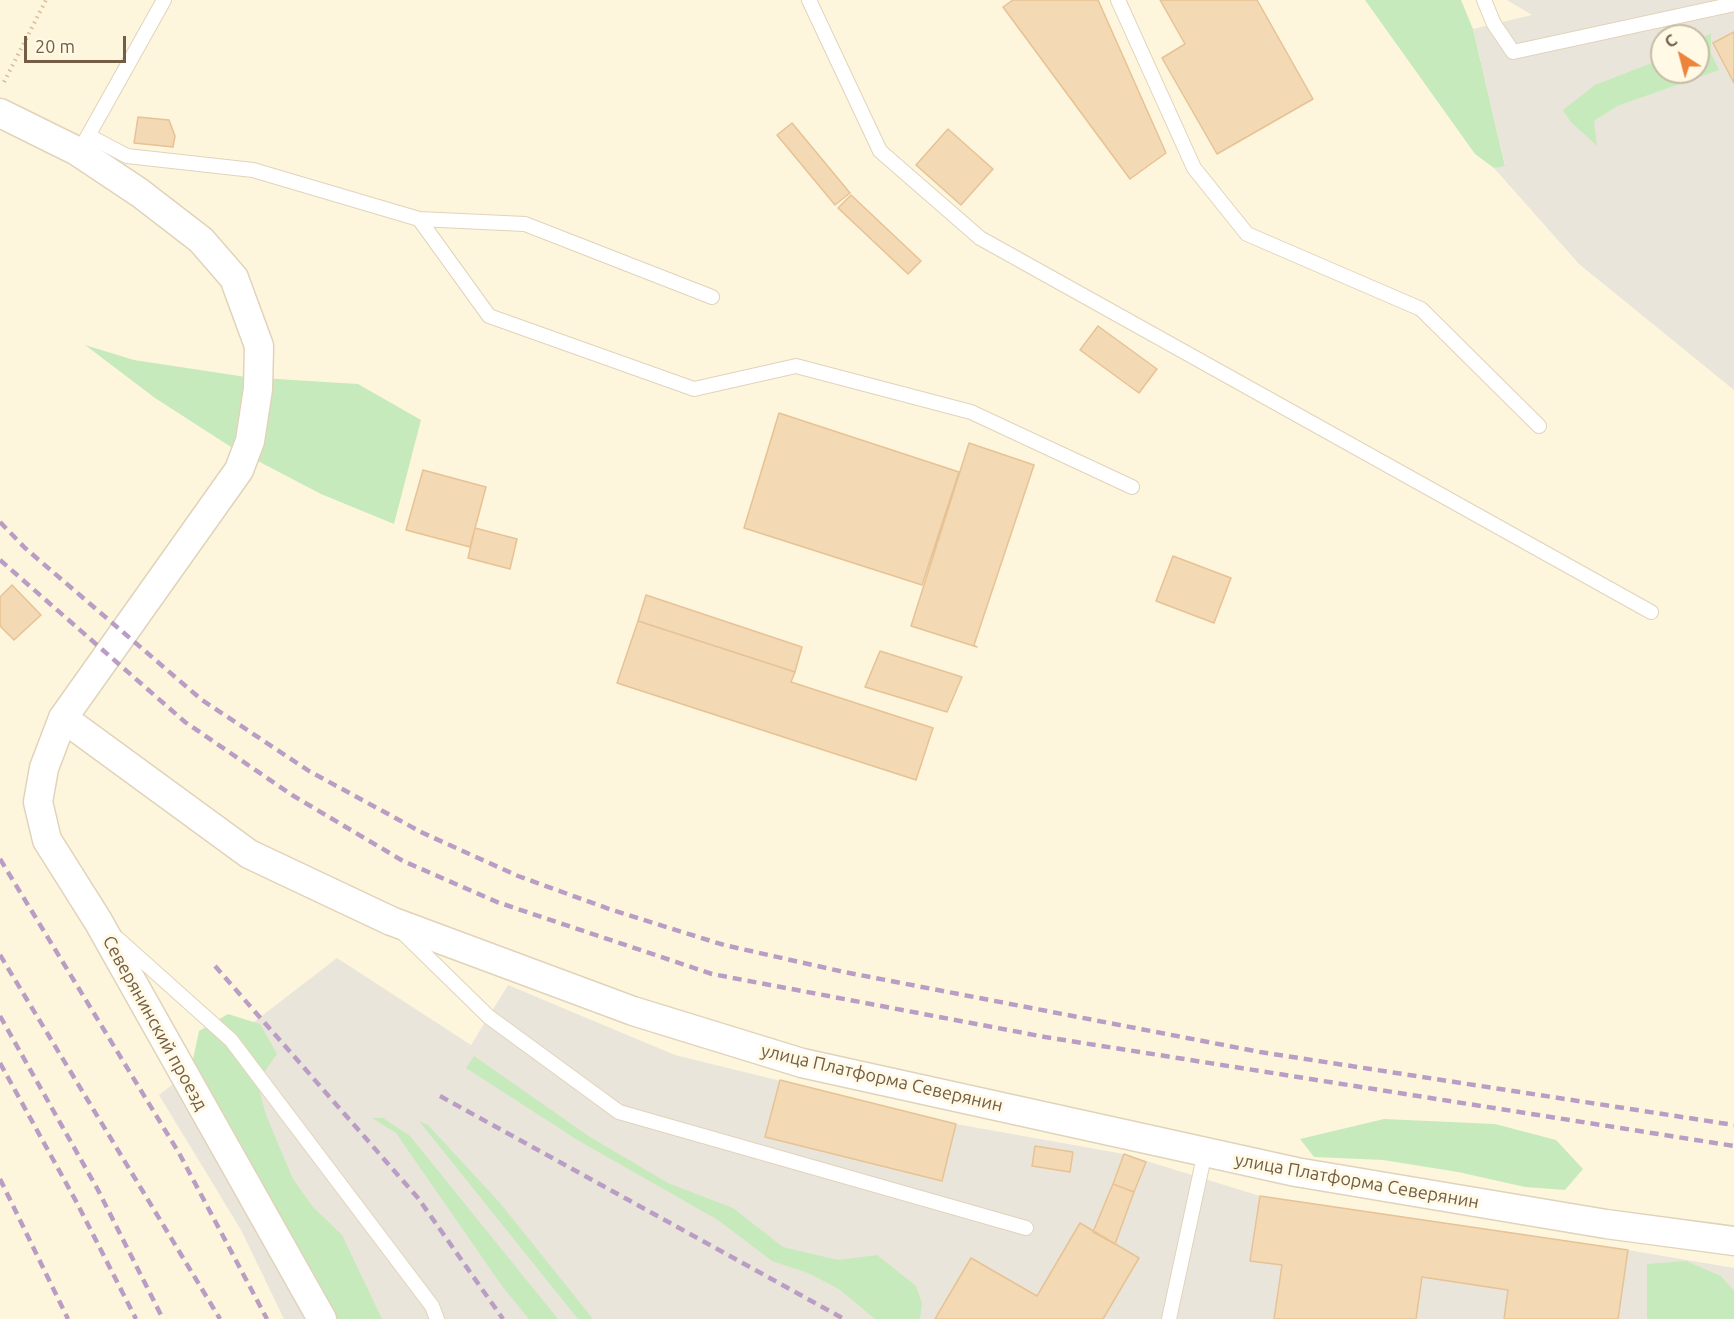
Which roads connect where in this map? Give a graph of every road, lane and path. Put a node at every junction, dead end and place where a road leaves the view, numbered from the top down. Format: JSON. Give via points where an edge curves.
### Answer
{"nodes":[{"id":1,"x":46,"y":0,"type":"edge"},
{"id":2,"x":164,"y":0,"type":"edge"},
{"id":3,"x":809,"y":0,"type":"edge"},
{"id":4,"x":1118,"y":0,"type":"edge"},
{"id":5,"x":1484,"y":0,"type":"edge"},
{"id":6,"x":1734,"y":4,"type":"edge"},
{"id":7,"x":0,"y":87,"type":"edge"},
{"id":8,"x":0,"y":113,"type":"edge"},
{"id":9,"x":83,"y":144,"type":"junction"},
{"id":10,"x":419,"y":219,"type":"junction"},
{"id":11,"x":711,"y":297,"type":"dead end"},
{"id":12,"x":1539,"y":426,"type":"dead end"},
{"id":13,"x":1132,"y":487,"type":"dead end"},
{"id":14,"x":1651,"y":612,"type":"dead end"},
{"id":15,"x":63,"y":718,"type":"junction"},
{"id":16,"x":98,"y":921,"type":"junction"},
{"id":17,"x":391,"y":921,"type":"junction"},
{"id":18,"x":1205,"y":1152,"type":"junction"},
{"id":19,"x":1026,"y":1228,"type":"dead end"},
{"id":20,"x":1734,"y":1241,"type":"edge"},
{"id":21,"x":322,"y":1319,"type":"edge"},
{"id":22,"x":436,"y":1319,"type":"edge"},
{"id":23,"x":1168,"y":1319,"type":"edge"}],
"edges":[{"from":1,"to":7,"type":"path"},
{"from":2,"to":9,"type":"lane"},
{"from":3,"to":14,"type":"lane","via":[[880,151],[980,238]]},
{"from":4,"to":12,"type":"lane","via":[[1194,168],[1247,234],[1421,309]]},
{"from":5,"to":6,"type":"lane","via":[[1513,52]]},
{"from":8,"to":9,"type":"street","name":"Северянинский проезд"},
{"from":9,"to":10,"type":"lane","via":[[127,156],[253,170]]},
{"from":9,"to":15,"type":"street","name":"Северянинский проезд","via":[[201,240],[234,278],[259,346],[258,378],[250,441],[239,470]]},
{"from":10,"to":11,"type":"lane","via":[[525,224]]},
{"from":10,"to":13,"type":"lane","via":[[489,316],[694,389],[795,366],[970,412]]},
{"from":15,"to":16,"type":"street","name":"Северянинский проезд","via":[[44,768],[38,802],[47,840]]},
{"from":15,"to":17,"type":"street","name":"улица Платформа Северянин","via":[[249,854]]},
{"from":16,"to":21,"type":"street","name":"Северянинский проезд"},
{"from":16,"to":22,"type":"lane","via":[[231,1040],[432,1306]]},
{"from":17,"to":18,"type":"street","name":"улица Платформа Северянин","via":[[633,1011],[802,1063]]},
{"from":17,"to":19,"type":"lane","via":[[489,1017],[619,1112]]},
{"from":18,"to":20,"type":"street","name":"улица Платформа Северянин","via":[[1296,1173]]},
{"from":18,"to":23,"type":"lane"}]}
